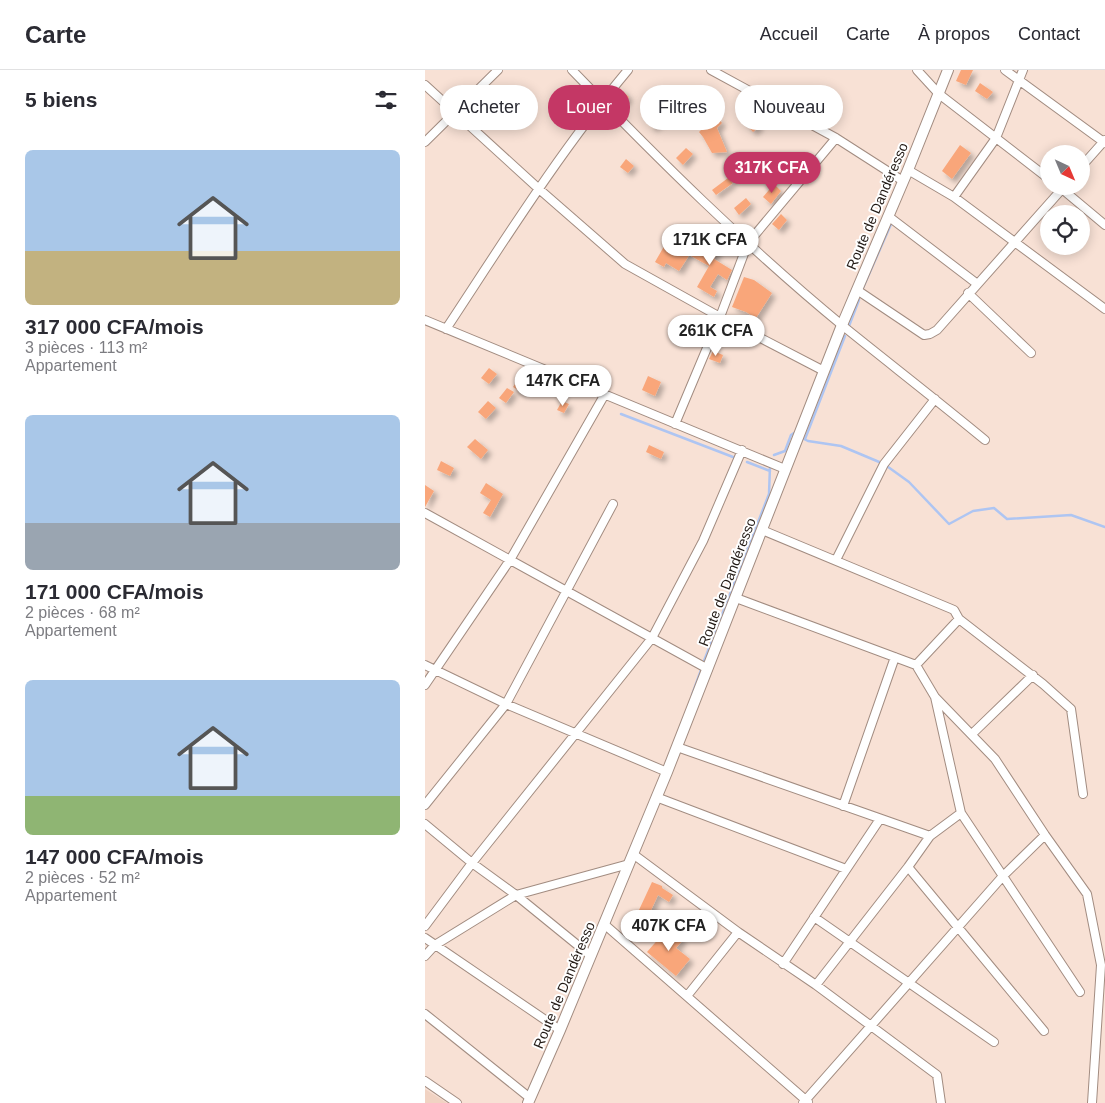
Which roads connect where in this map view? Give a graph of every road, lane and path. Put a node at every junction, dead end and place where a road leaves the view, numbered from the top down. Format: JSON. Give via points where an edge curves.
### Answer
{"nodes":[{"id":1,"x":498,"y":70,"type":"edge"},
{"id":2,"x":572,"y":70,"type":"edge"},
{"id":3,"x":628,"y":70,"type":"edge"},
{"id":4,"x":711,"y":70,"type":"edge"},
{"id":5,"x":917,"y":70,"type":"edge"},
{"id":6,"x":948,"y":70,"type":"edge"},
{"id":7,"x":1005,"y":70,"type":"edge"},
{"id":8,"x":1023,"y":70,"type":"edge"},
{"id":9,"x":1018,"y":79,"type":"junction"},
{"id":10,"x":425,"y":85,"type":"edge"},
{"id":11,"x":483,"y":85,"type":"edge"},
{"id":12,"x":587,"y":85,"type":"edge"},
{"id":13,"x":615,"y":85,"type":"edge"},
{"id":14,"x":939,"y":94,"type":"junction"},
{"id":15,"x":440,"y":98,"type":"edge"},
{"id":16,"x":440,"y":127,"type":"edge"},
{"id":17,"x":475,"y":130,"type":"edge"},
{"id":18,"x":581,"y":130,"type":"edge"},
{"id":19,"x":630,"y":130,"type":"edge"},
{"id":20,"x":836,"y":138,"type":"junction"},
{"id":21,"x":996,"y":138,"type":"junction"},
{"id":22,"x":1105,"y":141,"type":"edge"},
{"id":23,"x":425,"y":142,"type":"edge"},
{"id":24,"x":1090,"y":157,"type":"edge"},
{"id":25,"x":908,"y":170,"type":"junction"},
{"id":26,"x":1040,"y":172,"type":"edge"},
{"id":27,"x":903,"y":181,"type":"junction"},
{"id":28,"x":539,"y":189,"type":"junction"},
{"id":29,"x":1054,"y":195,"type":"edge"},
{"id":30,"x":1070,"y":195,"type":"edge"},
{"id":31,"x":954,"y":197,"type":"junction"},
{"id":32,"x":888,"y":216,"type":"junction"},
{"id":33,"x":1105,"y":225,"type":"edge"},
{"id":34,"x":748,"y":242,"type":"junction"},
{"id":35,"x":1014,"y":242,"type":"junction"},
{"id":36,"x":976,"y":283,"type":"junction"},
{"id":37,"x":857,"y":290,"type":"junction"},
{"id":38,"x":968,"y":293,"type":"junction"},
{"id":39,"x":1105,"y":310,"type":"edge"},
{"id":40,"x":720,"y":317,"type":"junction"},
{"id":41,"x":425,"y":320,"type":"edge"},
{"id":42,"x":842,"y":325,"type":"junction"},
{"id":43,"x":445,"y":329,"type":"junction"},
{"id":44,"x":1031,"y":353,"type":"dead end"},
{"id":45,"x":824,"y":371,"type":"junction"},
{"id":46,"x":605,"y":394,"type":"junction"},
{"id":47,"x":935,"y":399,"type":"junction"},
{"id":48,"x":675,"y":424,"type":"junction"},
{"id":49,"x":985,"y":440,"type":"dead end"},
{"id":50,"x":741,"y":450,"type":"junction"},
{"id":51,"x":785,"y":469,"type":"junction"},
{"id":52,"x":613,"y":504,"type":"dead end"},
{"id":53,"x":425,"y":513,"type":"edge"},
{"id":54,"x":763,"y":530,"type":"junction"},
{"id":55,"x":510,"y":560,"type":"junction"},
{"id":56,"x":836,"y":560,"type":"junction"},
{"id":57,"x":566,"y":591,"type":"junction"},
{"id":58,"x":736,"y":598,"type":"junction"},
{"id":59,"x":959,"y":619,"type":"junction"},
{"id":60,"x":651,"y":638,"type":"junction"},
{"id":61,"x":895,"y":657,"type":"junction"},
{"id":62,"x":425,"y":665,"type":"edge"},
{"id":63,"x":916,"y":665,"type":"junction"},
{"id":64,"x":708,"y":669,"type":"junction"},
{"id":65,"x":436,"y":670,"type":"junction"},
{"id":66,"x":1033,"y":676,"type":"junction"},
{"id":67,"x":425,"y":685,"type":"edge"},
{"id":68,"x":935,"y":697,"type":"junction"},
{"id":69,"x":506,"y":704,"type":"junction"},
{"id":70,"x":575,"y":734,"type":"junction"},
{"id":71,"x":971,"y":734,"type":"junction"},
{"id":72,"x":677,"y":747,"type":"junction"},
{"id":73,"x":667,"y":772,"type":"junction"},
{"id":74,"x":1083,"y":794,"type":"dead end"},
{"id":75,"x":657,"y":796,"type":"junction"},
{"id":76,"x":425,"y":805,"type":"edge"},
{"id":77,"x":843,"y":806,"type":"junction"},
{"id":78,"x":961,"y":813,"type":"junction"},
{"id":79,"x":880,"y":819,"type":"junction"},
{"id":80,"x":425,"y":824,"type":"edge"},
{"id":81,"x":1045,"y":835,"type":"junction"},
{"id":82,"x":930,"y":836,"type":"junction"},
{"id":83,"x":633,"y":854,"type":"junction"},
{"id":84,"x":473,"y":863,"type":"junction"},
{"id":85,"x":629,"y":864,"type":"junction"},
{"id":86,"x":908,"y":868,"type":"junction"},
{"id":87,"x":846,"y":869,"type":"junction"},
{"id":88,"x":1003,"y":876,"type":"junction"},
{"id":89,"x":516,"y":895,"type":"junction"},
{"id":90,"x":814,"y":918,"type":"junction"},
{"id":91,"x":604,"y":924,"type":"junction"},
{"id":92,"x":425,"y":926,"type":"edge"},
{"id":93,"x":958,"y":928,"type":"junction"},
{"id":94,"x":738,"y":932,"type":"junction"},
{"id":95,"x":425,"y":938,"type":"edge"},
{"id":96,"x":849,"y":942,"type":"junction"},
{"id":97,"x":435,"y":945,"type":"junction"},
{"id":98,"x":425,"y":956,"type":"edge"},
{"id":99,"x":591,"y":956,"type":"junction"},
{"id":100,"x":783,"y":964,"type":"junction"},
{"id":101,"x":909,"y":983,"type":"junction"},
{"id":102,"x":816,"y":985,"type":"junction"},
{"id":103,"x":1080,"y":992,"type":"dead end"},
{"id":104,"x":687,"y":996,"type":"junction"},
{"id":105,"x":425,"y":1014,"type":"edge"},
{"id":106,"x":870,"y":1027,"type":"junction"},
{"id":107,"x":561,"y":1030,"type":"junction"},
{"id":108,"x":1044,"y":1031,"type":"dead end"},
{"id":109,"x":994,"y":1042,"type":"dead end"},
{"id":110,"x":425,"y":1081,"type":"edge"},
{"id":111,"x":529,"y":1101,"type":"edge"},
{"id":112,"x":806,"y":1102,"type":"edge"},
{"id":113,"x":457,"y":1103,"type":"edge"},
{"id":114,"x":941,"y":1103,"type":"edge"},
{"id":115,"x":1092,"y":1103,"type":"edge"}],
"edges":[{"from":1,"to":11,"type":"street"},
{"from":2,"to":12,"type":"street"},
{"from":3,"to":13,"type":"street"},
{"from":4,"to":20,"type":"street"},
{"from":5,"to":14,"type":"street"},
{"from":6,"to":14,"type":"street","name":"Route de Dandéresso"},
{"from":7,"to":9,"type":"street"},
{"from":8,"to":9,"type":"street"},
{"from":9,"to":21,"type":"street"},
{"from":9,"to":22,"type":"street"},
{"from":10,"to":15,"type":"street"},
{"from":14,"to":21,"type":"street"},
{"from":14,"to":25,"type":"street","name":"Route de Dandéresso"},
{"from":16,"to":23,"type":"street"},
{"from":17,"to":28,"type":"street"},
{"from":18,"to":28,"type":"street"},
{"from":19,"to":34,"type":"street"},
{"from":20,"to":27,"type":"street"},
{"from":20,"to":34,"type":"street"},
{"from":21,"to":26,"type":"street"},
{"from":21,"to":31,"type":"street"},
{"from":22,"to":24,"type":"street"},
{"from":25,"to":27,"type":"street","name":"Route de Dandéresso"},
{"from":25,"to":31,"type":"street"},
{"from":27,"to":32,"type":"street","name":"Route de Dandéresso"},
{"from":28,"to":40,"type":"street","via":[[625,264]]},
{"from":28,"to":43,"type":"street"},
{"from":29,"to":35,"type":"street"},
{"from":30,"to":33,"type":"street"},
{"from":31,"to":35,"type":"street"},
{"from":32,"to":36,"type":"street"},
{"from":32,"to":37,"type":"street","name":"Route de Dandéresso"},
{"from":34,"to":40,"type":"street"},
{"from":34,"to":42,"type":"street"},
{"from":35,"to":36,"type":"street"},
{"from":35,"to":39,"type":"street"},
{"from":36,"to":38,"type":"street"},
{"from":37,"to":38,"type":"street","via":[[924,336],[937,330]]},
{"from":37,"to":42,"type":"street","name":"Route de Dandéresso"},
{"from":38,"to":44,"type":"street"},
{"from":40,"to":45,"type":"street"},
{"from":40,"to":48,"type":"street"},
{"from":41,"to":43,"type":"street"},
{"from":42,"to":45,"type":"street","name":"Route de Dandéresso"},
{"from":42,"to":47,"type":"street"},
{"from":43,"to":46,"type":"street"},
{"from":45,"to":51,"type":"street","name":"Route de Dandéresso"},
{"from":46,"to":48,"type":"street"},
{"from":46,"to":55,"type":"street"},
{"from":47,"to":49,"type":"street"},
{"from":47,"to":56,"type":"street","via":[[884,464]]},
{"from":48,"to":50,"type":"street"},
{"from":50,"to":51,"type":"street"},
{"from":50,"to":60,"type":"street","via":[[703,541]]},
{"from":51,"to":54,"type":"street","name":"Route de Dandéresso"},
{"from":52,"to":57,"type":"street"},
{"from":53,"to":55,"type":"street"},
{"from":54,"to":56,"type":"street"},
{"from":54,"to":58,"type":"street","name":"Route de Dandéresso"},
{"from":55,"to":57,"type":"street"},
{"from":55,"to":65,"type":"street"},
{"from":56,"to":59,"type":"street","via":[[953,610]]},
{"from":57,"to":60,"type":"street"},
{"from":57,"to":69,"type":"street"},
{"from":58,"to":61,"type":"street"},
{"from":58,"to":64,"type":"street","name":"Route de Dandéresso"},
{"from":59,"to":63,"type":"street"},
{"from":59,"to":66,"type":"street"},
{"from":60,"to":64,"type":"street"},
{"from":60,"to":70,"type":"street"},
{"from":61,"to":63,"type":"street"},
{"from":61,"to":77,"type":"street"},
{"from":62,"to":65,"type":"street"},
{"from":63,"to":68,"type":"street"},
{"from":64,"to":72,"type":"street","name":"Route de Dandéresso"},
{"from":65,"to":67,"type":"street"},
{"from":65,"to":69,"type":"street"},
{"from":66,"to":71,"type":"street"},
{"from":66,"to":74,"type":"street","via":[[1071,709]]},
{"from":68,"to":71,"type":"street"},
{"from":68,"to":78,"type":"street"},
{"from":69,"to":70,"type":"street"},
{"from":69,"to":76,"type":"street"},
{"from":70,"to":73,"type":"street"},
{"from":70,"to":84,"type":"street"},
{"from":71,"to":81,"type":"street","via":[[995,759]]},
{"from":72,"to":73,"type":"street","name":"Route de Dandéresso"},
{"from":72,"to":77,"type":"street"},
{"from":73,"to":75,"type":"street","name":"Route de Dandéresso"},
{"from":75,"to":83,"type":"street","name":"Route de Dandéresso"},
{"from":75,"to":87,"type":"street"},
{"from":77,"to":79,"type":"street"},
{"from":78,"to":82,"type":"street"},
{"from":78,"to":88,"type":"street"},
{"from":79,"to":82,"type":"street"},
{"from":79,"to":87,"type":"street"},
{"from":80,"to":84,"type":"street"},
{"from":81,"to":88,"type":"street"},
{"from":81,"to":115,"type":"street","via":[[1087,894],[1101,965]]},
{"from":82,"to":86,"type":"street"},
{"from":83,"to":85,"type":"street","name":"Route de Dandéresso"},
{"from":83,"to":94,"type":"street"},
{"from":84,"to":89,"type":"street"},
{"from":84,"to":92,"type":"street"},
{"from":85,"to":89,"type":"street"},
{"from":85,"to":91,"type":"street","name":"Route de Dandéresso"},
{"from":86,"to":93,"type":"street"},
{"from":86,"to":96,"type":"street"},
{"from":87,"to":90,"type":"street"},
{"from":88,"to":93,"type":"street"},
{"from":88,"to":103,"type":"street"},
{"from":89,"to":97,"type":"street"},
{"from":89,"to":99,"type":"street"},
{"from":90,"to":96,"type":"street"},
{"from":90,"to":100,"type":"street"},
{"from":91,"to":99,"type":"street","name":"Route de Dandéresso"},
{"from":91,"to":104,"type":"street"},
{"from":93,"to":101,"type":"street"},
{"from":93,"to":108,"type":"street"},
{"from":94,"to":100,"type":"street"},
{"from":94,"to":104,"type":"street"},
{"from":95,"to":97,"type":"street"},
{"from":96,"to":101,"type":"street"},
{"from":96,"to":102,"type":"street"},
{"from":97,"to":98,"type":"street"},
{"from":97,"to":107,"type":"street"},
{"from":99,"to":107,"type":"street","name":"Route de Dandéresso"},
{"from":100,"to":102,"type":"street"},
{"from":101,"to":106,"type":"street"},
{"from":101,"to":109,"type":"street"},
{"from":102,"to":106,"type":"street"},
{"from":104,"to":112,"type":"street"},
{"from":105,"to":111,"type":"street"},
{"from":106,"to":112,"type":"street"},
{"from":106,"to":114,"type":"street","via":[[937,1075]]},
{"from":107,"to":111,"type":"street","name":"Route de Dandéresso"},
{"from":110,"to":113,"type":"street"}]}
